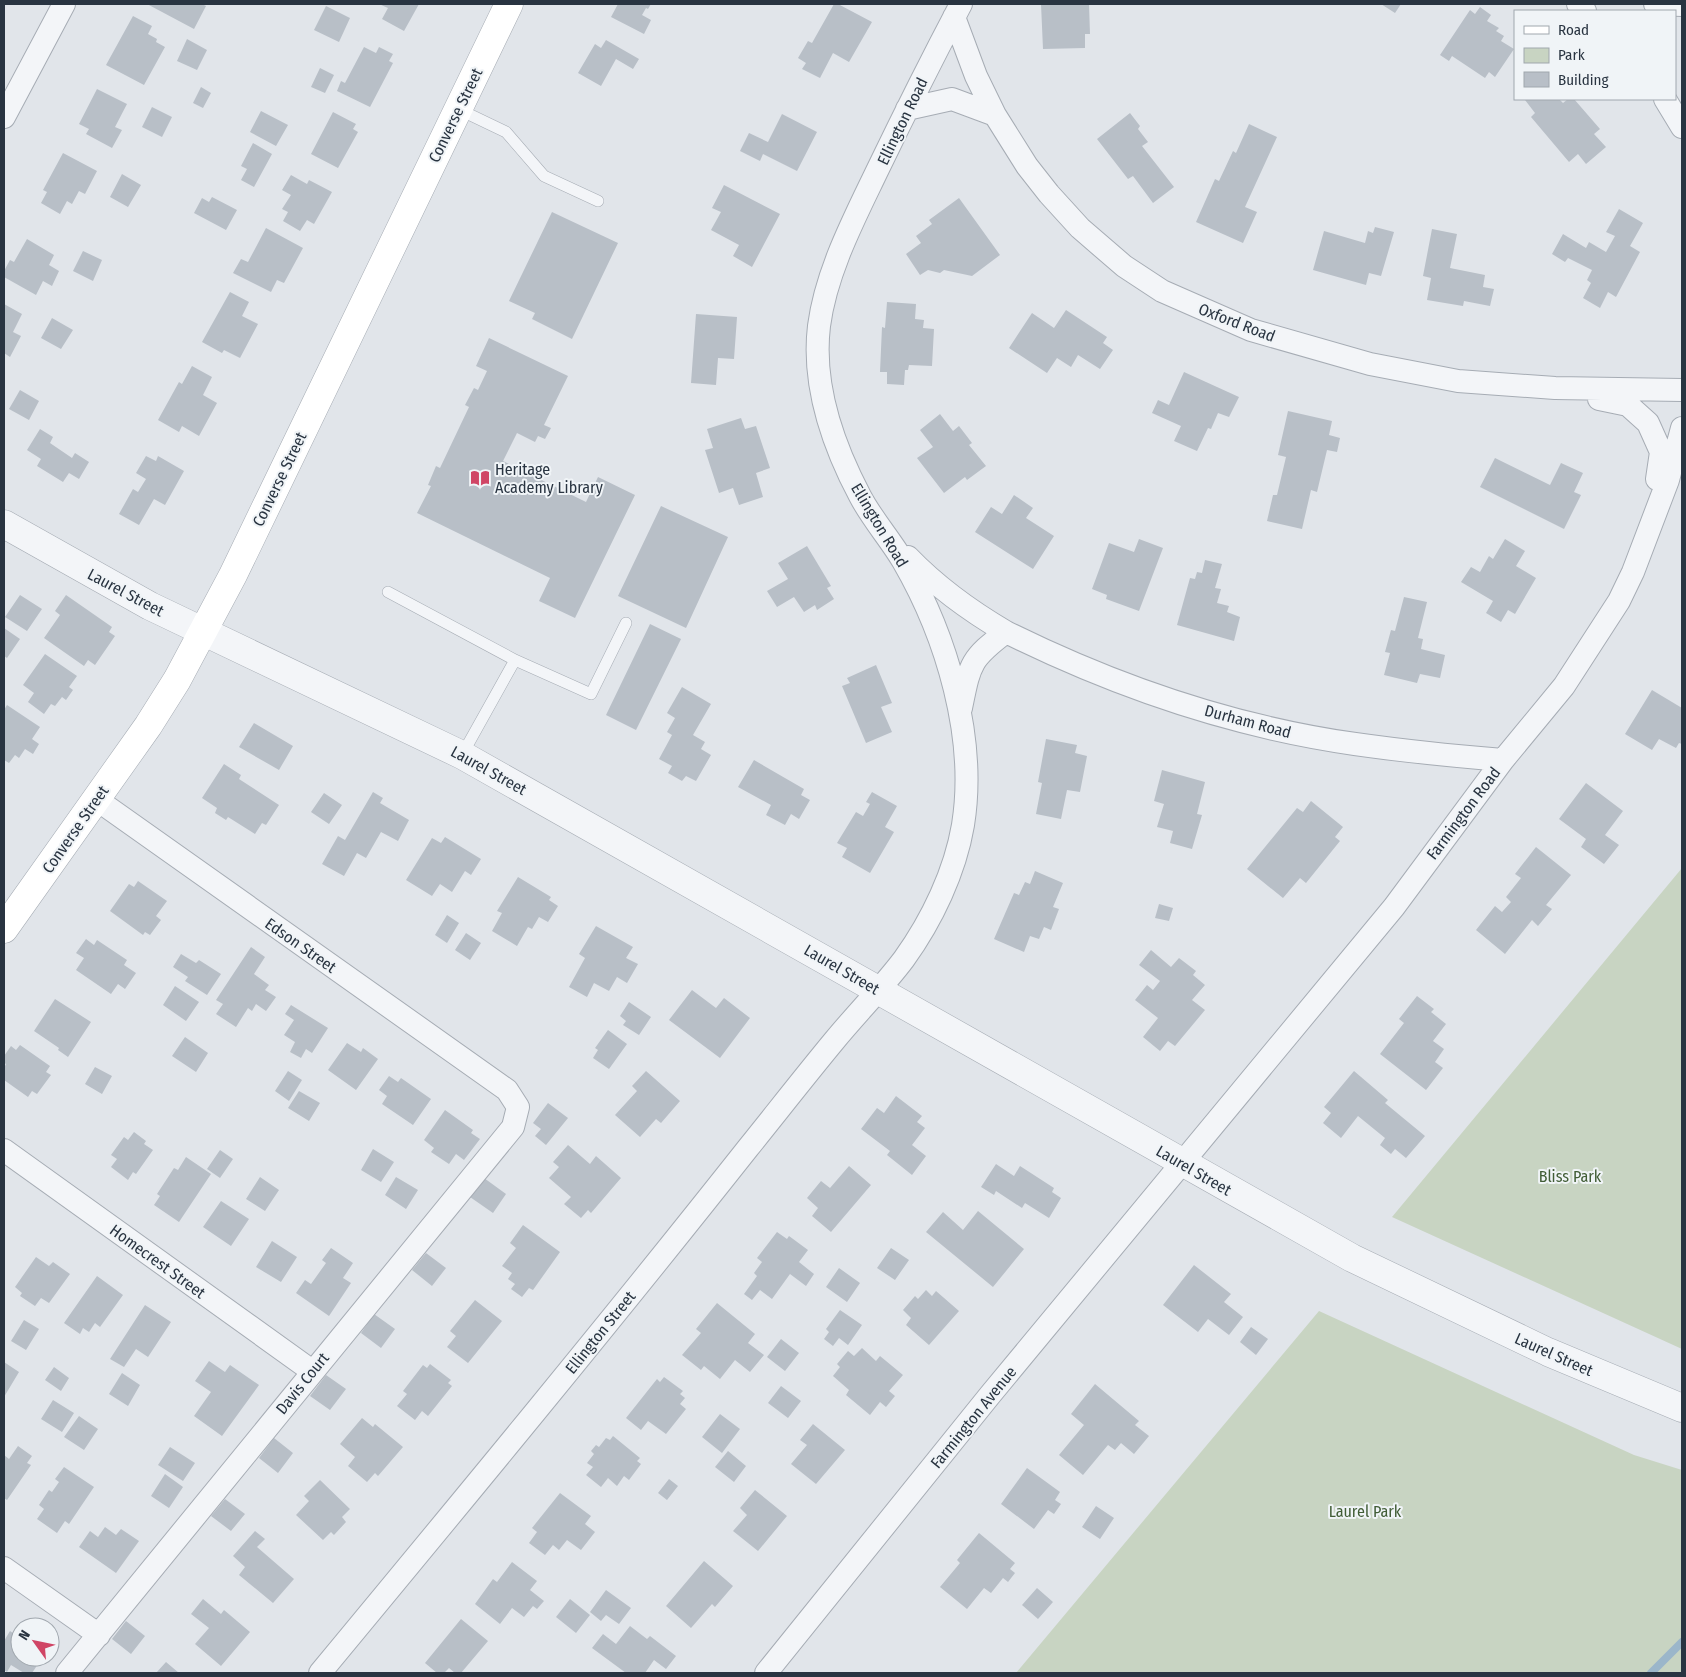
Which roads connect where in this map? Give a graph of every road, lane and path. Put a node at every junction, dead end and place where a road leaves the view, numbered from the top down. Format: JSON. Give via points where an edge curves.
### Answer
{"nodes":[{"id":1,"x":64,"y":4,"type":"edge"},
{"id":2,"x":509,"y":4,"type":"edge"},
{"id":3,"x":1655,"y":4,"type":"edge"},
{"id":4,"x":1682,"y":5,"type":"edge"},
{"id":5,"x":957,"y":10,"type":"edge"},
{"id":6,"x":1666,"y":100,"type":"edge"},
{"id":7,"x":458,"y":109,"type":"junction"},
{"id":8,"x":907,"y":109,"type":"junction"},
{"id":9,"x":5,"y":112,"type":"edge"},
{"id":10,"x":995,"y":115,"type":"junction"},
{"id":11,"x":1682,"y":127,"type":"edge"},
{"id":12,"x":598,"y":201,"type":"dead end"},
{"id":13,"x":1554,"y":388,"type":"junction"},
{"id":14,"x":1682,"y":390,"type":"edge"},
{"id":15,"x":1682,"y":428,"type":"edge"},
{"id":16,"x":1653,"y":522,"type":"junction"},
{"id":17,"x":4,"y":524,"type":"edge"},
{"id":18,"x":880,"y":528,"type":"junction"},
{"id":19,"x":388,"y":592,"type":"dead end"},
{"id":20,"x":626,"y":623,"type":"dead end"},
{"id":21,"x":203,"y":631,"type":"junction"},
{"id":22,"x":1006,"y":632,"type":"junction"},
{"id":23,"x":515,"y":660,"type":"junction"},
{"id":24,"x":960,"y":712,"type":"junction"},
{"id":25,"x":462,"y":755,"type":"junction"},
{"id":26,"x":1502,"y":760,"type":"junction"},
{"id":27,"x":96,"y":800,"type":"junction"},
{"id":28,"x":4,"y":929,"type":"edge"},
{"id":29,"x":878,"y":990,"type":"junction"},
{"id":30,"x":507,"y":1090,"type":"joint"},
{"id":31,"x":4,"y":1150,"type":"edge"},
{"id":32,"x":1182,"y":1163,"type":"junction"},
{"id":33,"x":312,"y":1371,"type":"junction"},
{"id":34,"x":1682,"y":1408,"type":"edge"},
{"id":35,"x":4,"y":1568,"type":"edge"},
{"id":36,"x":99,"y":1635,"type":"junction"},
{"id":37,"x":68,"y":1673,"type":"edge"},
{"id":38,"x":320,"y":1673,"type":"edge"},
{"id":39,"x":766,"y":1673,"type":"edge"}],
"edges":[{"from":1,"to":9,"type":"street"},
{"from":2,"to":7,"type":"main road","name":"Converse Street"},
{"from":3,"to":4,"type":"street"},
{"from":5,"to":8,"type":"street","name":"Ellington Road"},
{"from":5,"to":10,"type":"street","name":"Oxford Road","via":[[976,76]]},
{"from":6,"to":11,"type":"street"},
{"from":7,"to":12,"type":"lane","via":[[506,132],[544,176]]},
{"from":7,"to":21,"type":"main road","name":"Converse Street"},
{"from":8,"to":10,"type":"street","via":[[952,99]]},
{"from":8,"to":18,"type":"street","name":"Ellington Road","via":[[857,212],[825,297],[819,328],[818,359],[830,424],[861,499]]},
{"from":10,"to":13,"type":"street","name":"Oxford Road","via":[[1027,166],[1080,228],[1124,266],[1162,290],[1251,330],[1370,364],[1458,381]]},
{"from":13,"to":14,"type":"street","name":"Oxford Road"},
{"from":13,"to":16,"type":"street","name":"Oxford Road","via":[[1628,405],[1648,423],[1661,452]]},
{"from":15,"to":16,"type":"street","name":"Farmington Road"},
{"from":16,"to":26,"type":"street","name":"Farmington Road","via":[[1620,602],[1591,649]]},
{"from":17,"to":21,"type":"street","name":"Laurel Street","via":[[142,602]]},
{"from":18,"to":22,"type":"street","name":"Durham Road","via":[[935,584]]},
{"from":18,"to":24,"type":"street","name":"Ellington Road","via":[[902,559],[928,612]]},
{"from":19,"to":23,"type":"lane"},
{"from":20,"to":23,"type":"lane","via":[[591,694]]},
{"from":21,"to":25,"type":"street","name":"Laurel Street"},
{"from":21,"to":27,"type":"main road","name":"Converse Street","via":[[148,726]]},
{"from":22,"to":24,"type":"street","via":[[975,658]]},
{"from":22,"to":26,"type":"street","name":"Durham Road","via":[[1099,674],[1256,724],[1354,744]]},
{"from":23,"to":25,"type":"lane"},
{"from":24,"to":29,"type":"street","name":"Ellington Road","via":[[967,790],[955,859],[935,906],[912,946]]},
{"from":25,"to":29,"type":"street","name":"Laurel Street"},
{"from":26,"to":32,"type":"street","name":"Farmington Road","via":[[1394,907]]},
{"from":27,"to":28,"type":"main road","name":"Converse Street"},
{"from":27,"to":30,"type":"street","name":"Edson Street"},
{"from":29,"to":32,"type":"street","name":"Laurel Street"},
{"from":29,"to":38,"type":"street","name":"Ellington Street","via":[[834,1040],[477,1485]]},
{"from":30,"to":33,"type":"street","name":"Davis Court","via":[[518,1107],[513,1127]]},
{"from":31,"to":33,"type":"street","name":"Homecrest Street"},
{"from":32,"to":34,"type":"street","name":"Laurel Street","via":[[1352,1258],[1443,1304]]},
{"from":32,"to":39,"type":"street","name":"Farmington Avenue"},
{"from":33,"to":36,"type":"street","name":"Davis Court"},
{"from":35,"to":36,"type":"street"},
{"from":36,"to":37,"type":"street","name":"Davis Court"}]}
